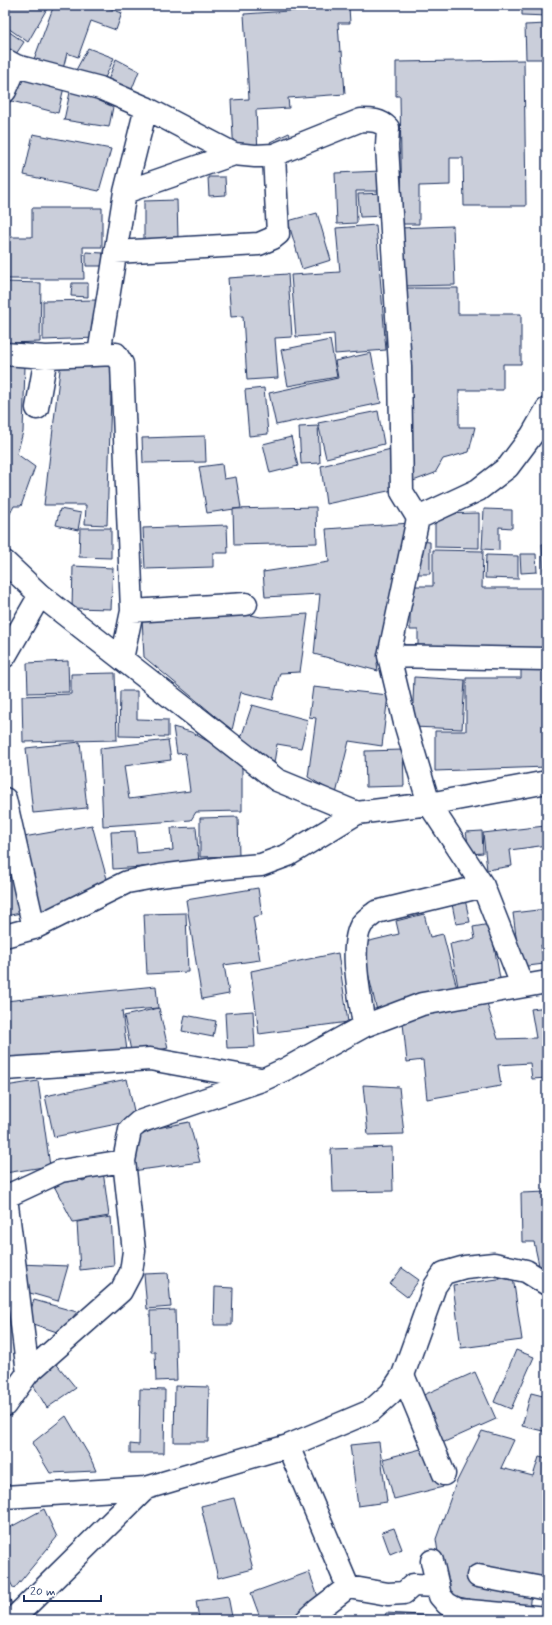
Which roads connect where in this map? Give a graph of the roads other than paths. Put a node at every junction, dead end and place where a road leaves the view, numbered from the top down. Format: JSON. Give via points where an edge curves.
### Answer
{"nodes":[{"id":1,"x":11,"y":63,"type":"edge"},
{"id":2,"x":5,"y":91,"type":"edge"},
{"id":3,"x":146,"y":108,"type":"junction"},
{"id":4,"x":234,"y":154,"type":"junction"},
{"id":5,"x":274,"y":155,"type":"junction"},
{"id":6,"x":125,"y":192,"type":"junction"},
{"id":7,"x":115,"y":252,"type":"junction"},
{"id":8,"x":5,"y":354,"type":"edge"},
{"id":9,"x":99,"y":354,"type":"junction"},
{"id":10,"x":46,"y":357,"type":"junction"},
{"id":11,"x":36,"y":408,"type":"dead end"},
{"id":12,"x":547,"y":409,"type":"edge"},
{"id":13,"x":418,"y":518,"type":"junction"},
{"id":14,"x":5,"y":562,"type":"edge"},
{"id":15,"x":40,"y":595,"type":"junction"},
{"id":16,"x":246,"y":604,"type":"dead end"},
{"id":17,"x":132,"y":611,"type":"junction"},
{"id":18,"x":5,"y":656,"type":"edge"},
{"id":19,"x":389,"y":656,"type":"junction"},
{"id":20,"x":122,"y":659,"type":"junction"},
{"id":21,"x":547,"y":659,"type":"edge"},
{"id":22,"x":547,"y":782,"type":"edge"},
{"id":23,"x":5,"y":799,"type":"edge"},
{"id":24,"x":429,"y":804,"type":"junction"},
{"id":25,"x":357,"y":813,"type":"junction"},
{"id":26,"x":483,"y":886,"type":"junction"},
{"id":27,"x":34,"y":928,"type":"junction"},
{"id":28,"x":5,"y":936,"type":"edge"},
{"id":29,"x":547,"y":982,"type":"edge"},
{"id":30,"x":522,"y":986,"type":"junction"},
{"id":31,"x":364,"y":1026,"type":"junction"},
{"id":32,"x":5,"y":1069,"type":"edge"},
{"id":33,"x":262,"y":1080,"type":"junction"},
{"id":34,"x":124,"y":1161,"type":"junction"},
{"id":35,"x":6,"y":1197,"type":"edge"},
{"id":36,"x":547,"y":1284,"type":"edge"},
{"id":37,"x":28,"y":1373,"type":"junction"},
{"id":38,"x":403,"y":1375,"type":"junction"},
{"id":39,"x":6,"y":1402,"type":"edge"},
{"id":40,"x":288,"y":1446,"type":"junction"},
{"id":41,"x":444,"y":1474,"type":"dead end"},
{"id":42,"x":146,"y":1488,"type":"junction"},
{"id":43,"x":5,"y":1497,"type":"edge"},
{"id":44,"x":432,"y":1561,"type":"dead end"},
{"id":45,"x":478,"y":1576,"type":"dead end"},
{"id":46,"x":438,"y":1586,"type":"junction"},
{"id":47,"x":348,"y":1587,"type":"junction"},
{"id":48,"x":547,"y":1589,"type":"edge"},
{"id":49,"x":547,"y":1618,"type":"edge"},
{"id":50,"x":12,"y":1620,"type":"edge"},
{"id":51,"x":307,"y":1620,"type":"edge"}],
"edges":[{"from":1,"to":2,"type":"street"},
{"from":1,"to":3,"type":"street","via":[[100,88]]},
{"from":3,"to":4,"type":"street"},
{"from":3,"to":6,"type":"street"},
{"from":4,"to":5,"type":"street"},
{"from":4,"to":6,"type":"street"},
{"from":5,"to":7,"type":"street","via":[[278,234],[273,238],[259,244]]},
{"from":5,"to":13,"type":"street","via":[[361,120],[384,123],[388,128],[400,367],[402,492]]},
{"from":6,"to":7,"type":"street"},
{"from":7,"to":9,"type":"street"},
{"from":8,"to":10,"type":"street"},
{"from":9,"to":10,"type":"street"},
{"from":9,"to":17,"type":"street","via":[[116,354],[122,364]]},
{"from":10,"to":11,"type":"street"},
{"from":12,"to":13,"type":"street","via":[[532,435],[508,467],[478,490]]},
{"from":13,"to":19,"type":"street"},
{"from":14,"to":15,"type":"street"},
{"from":15,"to":18,"type":"street"},
{"from":15,"to":20,"type":"street"},
{"from":16,"to":17,"type":"street"},
{"from":17,"to":20,"type":"street"},
{"from":19,"to":21,"type":"street"},
{"from":19,"to":24,"type":"street","via":[[405,723]]},
{"from":20,"to":25,"type":"street","via":[[277,780]]},
{"from":22,"to":24,"type":"street"},
{"from":23,"to":27,"type":"street"},
{"from":24,"to":25,"type":"street"},
{"from":24,"to":26,"type":"street"},
{"from":25,"to":27,"type":"street","via":[[288,855],[261,866],[224,868],[127,882]]},
{"from":26,"to":30,"type":"street"},
{"from":26,"to":31,"type":"street","via":[[376,912],[362,923],[356,936],[355,952]]},
{"from":27,"to":28,"type":"street"},
{"from":29,"to":30,"type":"street"},
{"from":30,"to":31,"type":"street","via":[[422,1004]]},
{"from":31,"to":33,"type":"street"},
{"from":32,"to":33,"type":"street","via":[[150,1059]]},
{"from":33,"to":34,"type":"street","via":[[139,1122],[130,1130]]},
{"from":34,"to":35,"type":"street","via":[[61,1171]]},
{"from":34,"to":37,"type":"street","via":[[134,1251],[131,1272],[121,1291]]},
{"from":35,"to":37,"type":"street"},
{"from":36,"to":38,"type":"street","via":[[526,1271],[494,1264],[465,1267],[444,1273],[435,1286]]},
{"from":37,"to":39,"type":"street"},
{"from":38,"to":40,"type":"street","via":[[390,1393],[371,1411]]},
{"from":38,"to":41,"type":"street"},
{"from":40,"to":42,"type":"street"},
{"from":40,"to":47,"type":"street"},
{"from":42,"to":43,"type":"street"},
{"from":42,"to":50,"type":"street"},
{"from":44,"to":46,"type":"street"},
{"from":45,"to":48,"type":"street"},
{"from":46,"to":47,"type":"street","via":[[413,1585],[404,1593],[388,1594]]},
{"from":46,"to":49,"type":"street","via":[[440,1596],[447,1604],[458,1610]]},
{"from":47,"to":51,"type":"street"}]}
